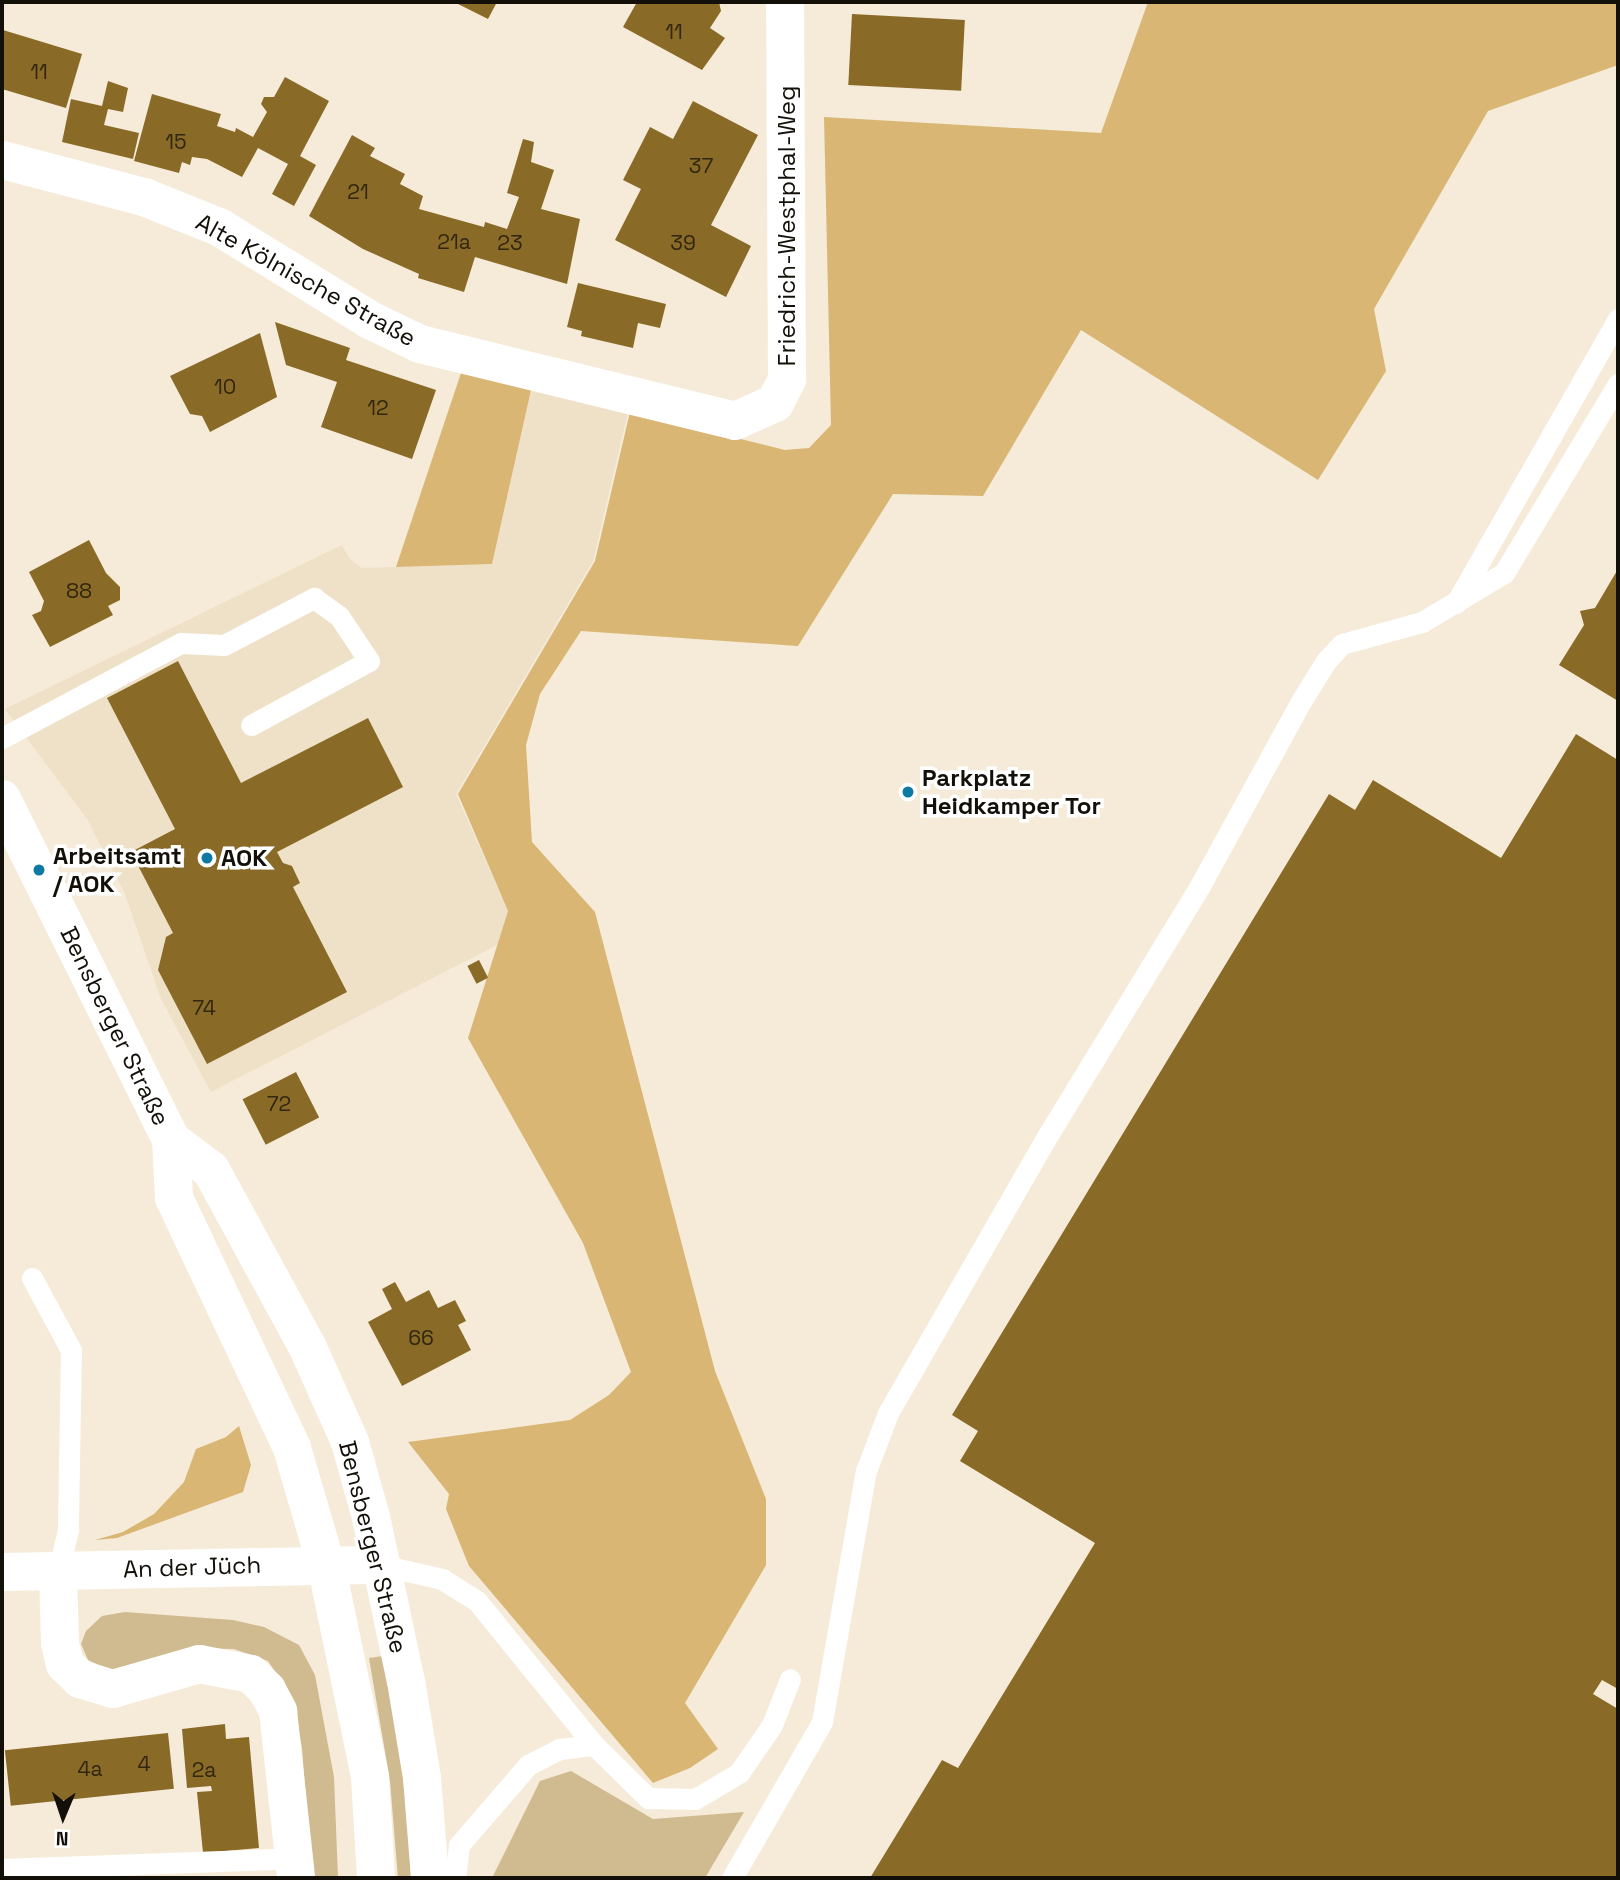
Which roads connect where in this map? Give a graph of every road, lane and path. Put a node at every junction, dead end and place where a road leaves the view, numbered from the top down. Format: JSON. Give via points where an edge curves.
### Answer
{"nodes":[{"id":1,"x":785,"y":2,"type":"edge"},
{"id":2,"x":2,"y":160,"type":"edge"},
{"id":3,"x":1618,"y":319,"type":"edge"},
{"id":4,"x":1618,"y":384,"type":"edge"},
{"id":5,"x":735,"y":421,"type":"joint"},
{"id":6,"x":1455,"y":605,"type":"junction"},
{"id":7,"x":251,"y":725,"type":"dead end"},
{"id":8,"x":2,"y":738,"type":"edge"},
{"id":9,"x":2,"y":799,"type":"edge"},
{"id":10,"x":171,"y":1140,"type":"junction"},
{"id":11,"x":32,"y":1278,"type":"dead end"},
{"id":12,"x":326,"y":1564,"type":"junction"},
{"id":13,"x":381,"y":1565,"type":"junction"},
{"id":14,"x":2,"y":1572,"type":"edge"},
{"id":15,"x":58,"y":1572,"type":"junction"},
{"id":16,"x":790,"y":1679,"type":"dead end"},
{"id":17,"x":594,"y":1745,"type":"junction"},
{"id":18,"x":296,"y":1868,"type":"edge"},
{"id":19,"x":2,"y":1869,"type":"edge"},
{"id":20,"x":376,"y":1878,"type":"edge"},
{"id":21,"x":430,"y":1878,"type":"edge"},
{"id":22,"x":455,"y":1878,"type":"edge"},
{"id":23,"x":732,"y":1878,"type":"edge"}],
"edges":[{"from":1,"to":5,"type":"street","name":"Friedrich-Westphal-Weg","via":[[787,379],[775,403]]},
{"from":2,"to":5,"type":"street","name":"Alte Kölnische Straße","via":[[144,197],[219,227],[370,320],[420,344]]},
{"from":3,"to":6,"type":"lane"},
{"from":4,"to":6,"type":"lane","via":[[1504,573]]},
{"from":6,"to":23,"type":"lane","via":[[1422,622],[1342,644],[1326,661],[1201,884],[970,1268],[874,1442],[821,1722]]},
{"from":7,"to":8,"type":"lane","via":[[369,662],[339,617],[314,598],[224,645],[181,643]]},
{"from":9,"to":10,"type":"street","name":"Bensberger Straße"},
{"from":10,"to":12,"type":"street","name":"Bensberger Straße","via":[[174,1198],[292,1448]]},
{"from":10,"to":13,"type":"street","name":"Bensberger Straße","via":[[211,1170],[308,1348],[350,1442]]},
{"from":11,"to":15,"type":"lane","via":[[71,1350],[68,1530]]},
{"from":12,"to":13,"type":"street","name":"An der Jüch"},
{"from":12,"to":15,"type":"street","name":"An der Jüch"},
{"from":12,"to":20,"type":"street","name":"Bensberger Straße","via":[[370,1777]]},
{"from":13,"to":17,"type":"lane","via":[[442,1579],[477,1601]]},
{"from":13,"to":21,"type":"street","name":"Bensberger Straße","via":[[420,1764]]},
{"from":14,"to":15,"type":"street","name":"An der Jüch"},
{"from":15,"to":18,"type":"street","via":[[60,1643],[65,1664],[80,1679],[113,1689],[199,1664],[251,1674],[267,1690],[278,1711]]},
{"from":16,"to":17,"type":"lane","via":[[772,1725],[739,1773],[695,1799],[648,1798]]},
{"from":17,"to":22,"type":"lane","via":[[560,1749],[528,1765],[459,1845]]},
{"from":18,"to":19,"type":"lane"}]}
